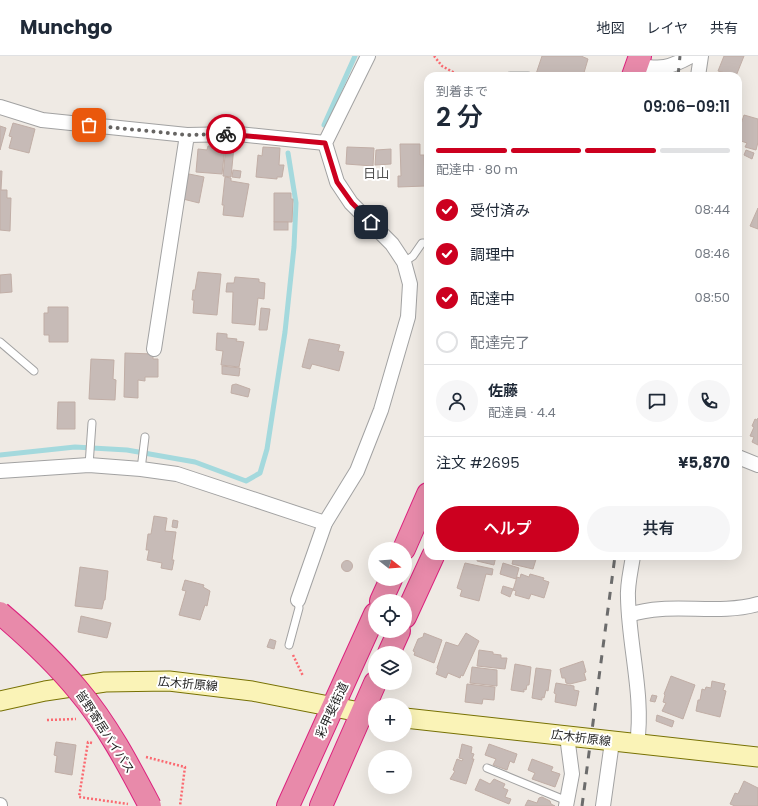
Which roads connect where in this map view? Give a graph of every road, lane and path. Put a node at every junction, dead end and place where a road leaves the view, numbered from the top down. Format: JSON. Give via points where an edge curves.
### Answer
{"nodes":[{"id":1,"x":368,"y":56,"type":"edge"},
{"id":2,"x":434,"y":56,"type":"edge"},
{"id":3,"x":691,"y":56,"type":"edge"},
{"id":4,"x":701,"y":56,"type":"edge"},
{"id":5,"x":635,"y":68,"type":"edge"},
{"id":6,"x":453,"y":72,"type":"edge"},
{"id":7,"x":699,"y":72,"type":"edge"},
{"id":8,"x":0,"y":107,"type":"edge"},
{"id":9,"x":187,"y":135,"type":"junction"},
{"id":10,"x":325,"y":143,"type":"junction"},
{"id":11,"x":424,"y":243,"type":"edge"},
{"id":12,"x":404,"y":262,"type":"junction"},
{"id":13,"x":0,"y":342,"type":"edge"},
{"id":14,"x":154,"y":349,"type":"dead end"},
{"id":15,"x":34,"y":371,"type":"dead end"},
{"id":16,"x":92,"y":423,"type":"dead end"},
{"id":17,"x":145,"y":437,"type":"dead end"},
{"id":18,"x":742,"y":459,"type":"edge"},
{"id":19,"x":89,"y":465,"type":"junction"},
{"id":20,"x":758,"y":465,"type":"edge"},
{"id":21,"x":141,"y":469,"type":"junction"},
{"id":22,"x":0,"y":471,"type":"edge"},
{"id":23,"x":424,"y":503,"type":"edge"},
{"id":24,"x":325,"y":523,"type":"junction"},
{"id":25,"x":407,"y":542,"type":"edge"},
{"id":26,"x":431,"y":560,"type":"edge"},
{"id":27,"x":633,"y":560,"type":"edge"},
{"id":28,"x":298,"y":600,"type":"joint"},
{"id":29,"x":412,"y":602,"type":"edge"},
{"id":30,"x":758,"y":604,"type":"edge"},
{"id":31,"x":0,"y":613,"type":"edge"},
{"id":32,"x":629,"y":615,"type":"junction"},
{"id":33,"x":368,"y":630,"type":"edge"},
{"id":34,"x":288,"y":645,"type":"joint"},
{"id":35,"x":303,"y":676,"type":"dead end"},
{"id":36,"x":0,"y":701,"type":"edge"},
{"id":37,"x":334,"y":708,"type":"junction"},
{"id":38,"x":368,"y":714,"type":"edge"},
{"id":39,"x":412,"y":719,"type":"edge"},
{"id":40,"x":568,"y":736,"type":"junction"},
{"id":41,"x":612,"y":742,"type":"junction"},
{"id":42,"x":637,"y":744,"type":"junction"},
{"id":43,"x":758,"y":757,"type":"edge"},
{"id":44,"x":487,"y":768,"type":"dead end"},
{"id":45,"x":567,"y":803,"type":"edge"},
{"id":46,"x":150,"y":806,"type":"edge"},
{"id":47,"x":288,"y":806,"type":"edge"},
{"id":48,"x":321,"y":806,"type":"edge"},
{"id":49,"x":603,"y":806,"type":"edge"}],
"edges":[{"from":1,"to":10,"type":"street"},
{"from":2,"to":6,"type":"path","via":[[442,66]]},
{"from":3,"to":5,"type":"street","via":[[666,68]]},
{"from":4,"to":7,"type":"street"},
{"from":8,"to":9,"type":"street","via":[[42,120]]},
{"from":9,"to":10,"type":"street","via":[[238,134]]},
{"from":9,"to":14,"type":"street"},
{"from":10,"to":12,"type":"street","via":[[337,182],[352,203],[392,244]]},
{"from":11,"to":12,"type":"lane"},
{"from":12,"to":24,"type":"street","via":[[410,284],[408,317],[381,410],[357,472]]},
{"from":13,"to":15,"type":"lane"},
{"from":16,"to":19,"type":"lane"},
{"from":17,"to":21,"type":"lane"},
{"from":18,"to":20,"type":"street"},
{"from":19,"to":21,"type":"street"},
{"from":19,"to":22,"type":"street"},
{"from":21,"to":24,"type":"street","via":[[177,474]]},
{"from":23,"to":25,"type":"highway"},
{"from":24,"to":28,"type":"street"},
{"from":26,"to":29,"type":"highway"},
{"from":27,"to":32,"type":"street","via":[[628,597]]},
{"from":28,"to":34,"type":"lane","via":[[299,608]]},
{"from":30,"to":32,"type":"street","via":[[721,610],[659,608]]},
{"from":31,"to":46,"type":"highway","name":"皆野寄居バイパス","bridge":true,"via":[[21,630],[78,690],[114,742]]},
{"from":32,"to":42,"type":"street","via":[[640,716]]},
{"from":33,"to":37,"type":"highway","name":"彩甲斐街道"},
{"from":34,"to":35,"type":"path"},
{"from":36,"to":37,"type":"main road","name":"広木折原線","via":[[105,682],[168,681],[252,691]]},
{"from":37,"to":38,"type":"main road","name":"広木折原線"},
{"from":37,"to":47,"type":"highway","name":"彩甲斐街道"},
{"from":38,"to":48,"type":"highway"},
{"from":39,"to":40,"type":"main road","name":"広木折原線"},
{"from":40,"to":41,"type":"main road","name":"広木折原線"},
{"from":40,"to":45,"type":"street","via":[[572,774]]},
{"from":41,"to":42,"type":"main road","name":"広木折原線"},
{"from":41,"to":49,"type":"street"},
{"from":42,"to":43,"type":"main road","name":"広木折原線"},
{"from":44,"to":45,"type":"lane"}]}
